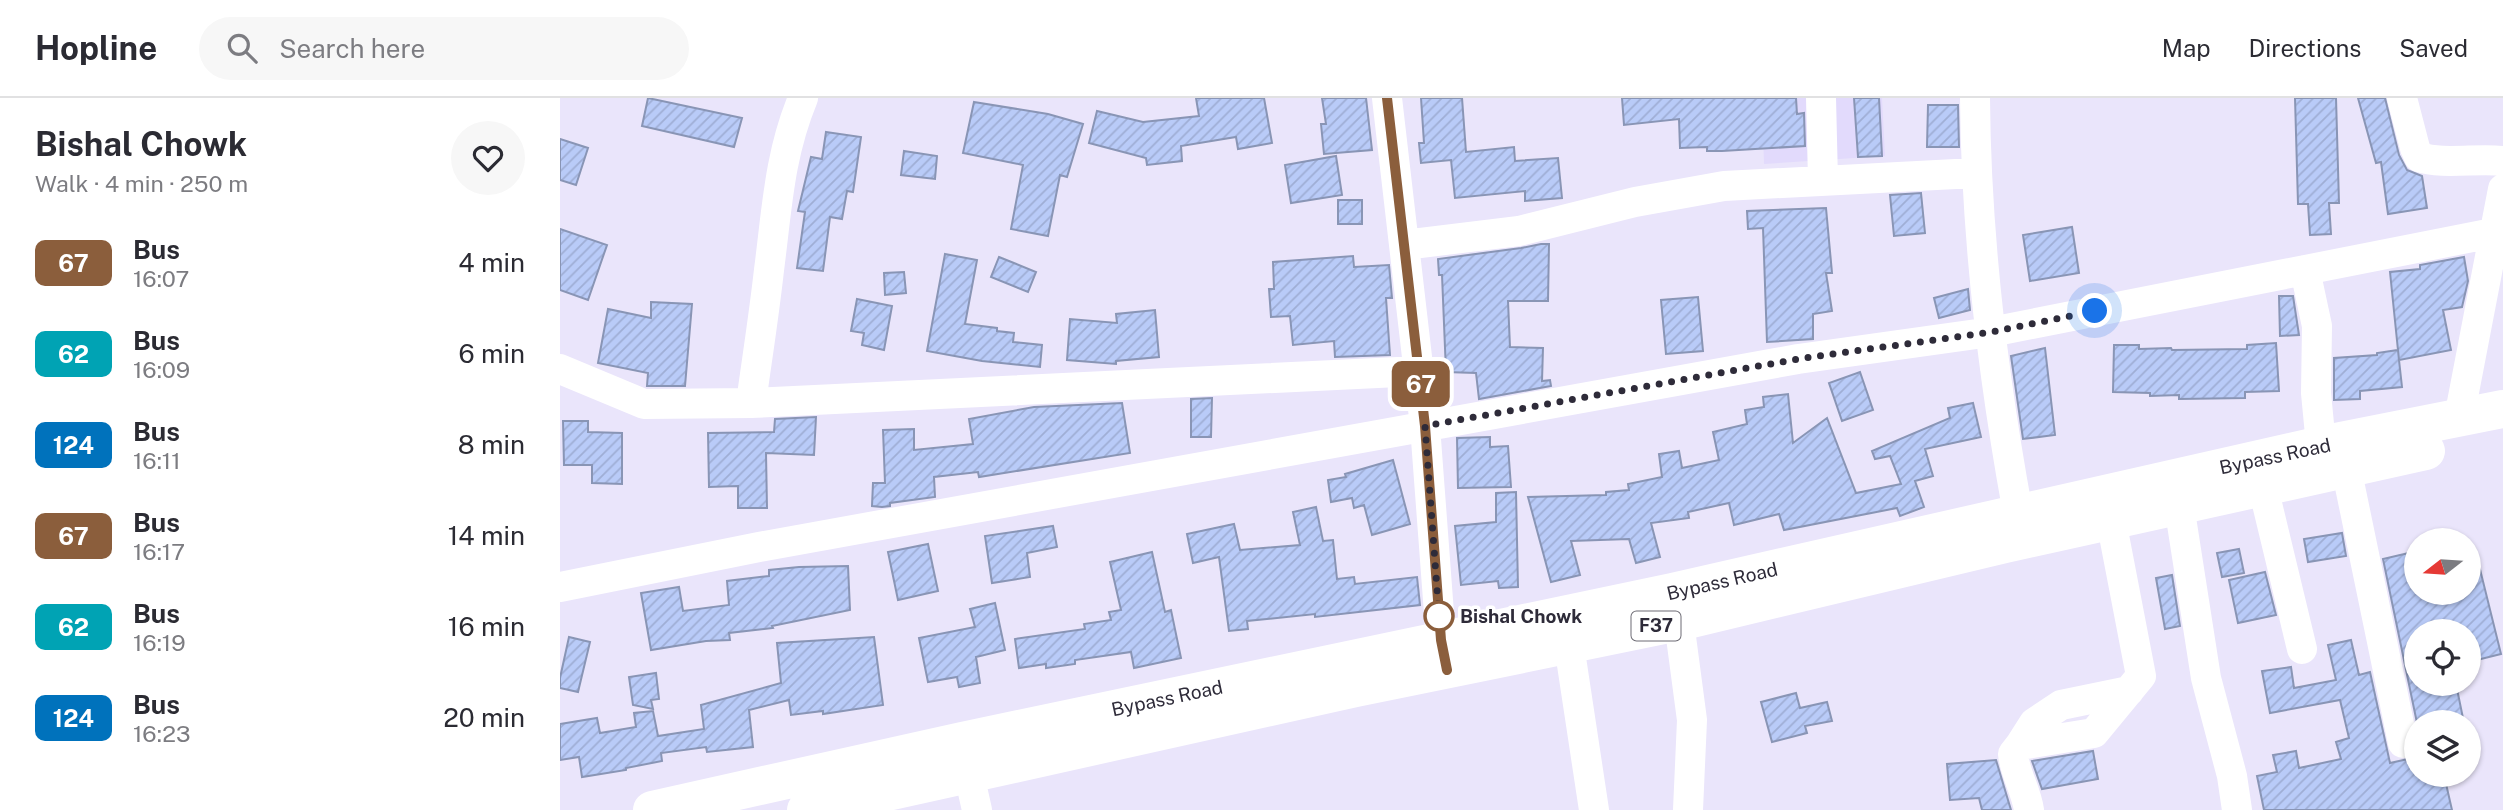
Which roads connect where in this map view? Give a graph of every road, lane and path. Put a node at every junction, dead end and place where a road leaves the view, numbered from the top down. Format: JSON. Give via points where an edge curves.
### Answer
{"nodes":[{"id":1,"x":803,"y":98,"type":"edge"},
{"id":2,"x":1387,"y":98,"type":"edge"},
{"id":3,"x":1821,"y":98,"type":"edge"},
{"id":4,"x":1975,"y":98,"type":"edge"},
{"id":5,"x":2402,"y":98,"type":"edge"},
{"id":6,"x":2503,"y":161,"type":"edge"},
{"id":7,"x":1975,"y":173,"type":"junction"},
{"id":8,"x":1823,"y":180,"type":"junction"},
{"id":9,"x":2503,"y":189,"type":"edge"},
{"id":10,"x":2499,"y":232,"type":"edge"},
{"id":11,"x":1404,"y":245,"type":"junction"},
{"id":12,"x":2305,"y":270,"type":"junction"},
{"id":13,"x":1991,"y":332,"type":"junction"},
{"id":14,"x":560,"y":369,"type":"edge"},
{"id":15,"x":1419,"y":371,"type":"junction"},
{"id":16,"x":751,"y":403,"type":"junction"},
{"id":17,"x":2503,"y":409,"type":"edge"},
{"id":18,"x":2459,"y":418,"type":"junction"},
{"id":19,"x":1425,"y":426,"type":"junction"},
{"id":20,"x":2503,"y":433,"type":"edge"},
{"id":21,"x":2336,"y":452,"type":"junction"},
{"id":22,"x":2263,"y":487,"type":"junction"},
{"id":23,"x":2179,"y":505,"type":"junction"},
{"id":24,"x":2018,"y":513,"type":"junction"},
{"id":25,"x":2111,"y":520,"type":"junction"},
{"id":26,"x":560,"y":587,"type":"edge"},
{"id":27,"x":1679,"y":622,"type":"junction"},
{"id":28,"x":1566,"y":629,"type":"junction"},
{"id":29,"x":2302,"y":649,"type":"dead end"},
{"id":30,"x":1444,"y":655,"type":"junction"},
{"id":31,"x":2403,"y":743,"type":"dead end"},
{"id":32,"x":969,"y":775,"type":"edge"},
{"id":33,"x":652,"y":810,"type":"edge"},
{"id":34,"x":806,"y":810,"type":"edge"},
{"id":35,"x":1594,"y":810,"type":"edge"},
{"id":36,"x":1688,"y":810,"type":"edge"},
{"id":37,"x":2029,"y":810,"type":"edge"},
{"id":38,"x":2237,"y":810,"type":"edge"}],
"edges":[{"from":1,"to":16,"type":"street","via":[[790,130],[776,200]]},
{"from":2,"to":11,"type":"street"},
{"from":3,"to":8,"type":"street"},
{"from":4,"to":7,"type":"street"},
{"from":5,"to":6,"type":"street","via":[[2419,157]]},
{"from":7,"to":8,"type":"street"},
{"from":7,"to":13,"type":"street"},
{"from":8,"to":11,"type":"street","via":[[1680,193],[1520,231]]},
{"from":9,"to":10,"type":"street"},
{"from":10,"to":12,"type":"street"},
{"from":10,"to":18,"type":"street"},
{"from":11,"to":15,"type":"street"},
{"from":12,"to":13,"type":"street"},
{"from":12,"to":21,"type":"street","via":[[2317,326],[2316,393]]},
{"from":13,"to":19,"type":"street","via":[[1798,359]]},
{"from":13,"to":24,"type":"street"},
{"from":14,"to":16,"type":"street","via":[[644,404]]},
{"from":15,"to":16,"type":"street"},
{"from":15,"to":19,"type":"street"},
{"from":17,"to":18,"type":"highway","name":"Bypass Road","number":"F37"},
{"from":18,"to":21,"type":"highway","name":"Bypass Road","number":"F37"},
{"from":19,"to":26,"type":"street"},
{"from":19,"to":30,"type":"street"},
{"from":20,"to":21,"type":"highway","name":"Bypass Road","number":"F37"},
{"from":21,"to":22,"type":"highway","name":"Bypass Road","number":"F37"},
{"from":21,"to":24,"type":"highway","name":"Bypass Road","number":"F37"},
{"from":21,"to":31,"type":"street"},
{"from":22,"to":23,"type":"highway","name":"Bypass Road","number":"F37"},
{"from":22,"to":29,"type":"street"},
{"from":23,"to":25,"type":"highway","name":"Bypass Road","number":"F37"},
{"from":23,"to":38,"type":"street","via":[[2206,678]]},
{"from":24,"to":28,"type":"highway","name":"Bypass Road","number":"F37"},
{"from":25,"to":27,"type":"highway","name":"Bypass Road","number":"F37"},
{"from":25,"to":37,"type":"street","via":[[2141,676],[2094,733],[2020,745],[2013,754],[2014,770]]},
{"from":27,"to":28,"type":"highway","name":"Bypass Road","number":"F37"},
{"from":27,"to":36,"type":"street","via":[[1692,720]]},
{"from":28,"to":30,"type":"highway","name":"Bypass Road","number":"F37"},
{"from":28,"to":35,"type":"street"},
{"from":30,"to":32,"type":"highway","name":"Bypass Road","number":"F37"},
{"from":32,"to":33,"type":"highway","name":"Bypass Road","number":"F37"},
{"from":32,"to":34,"type":"highway","name":"Bypass Road","number":"F37"}]}
